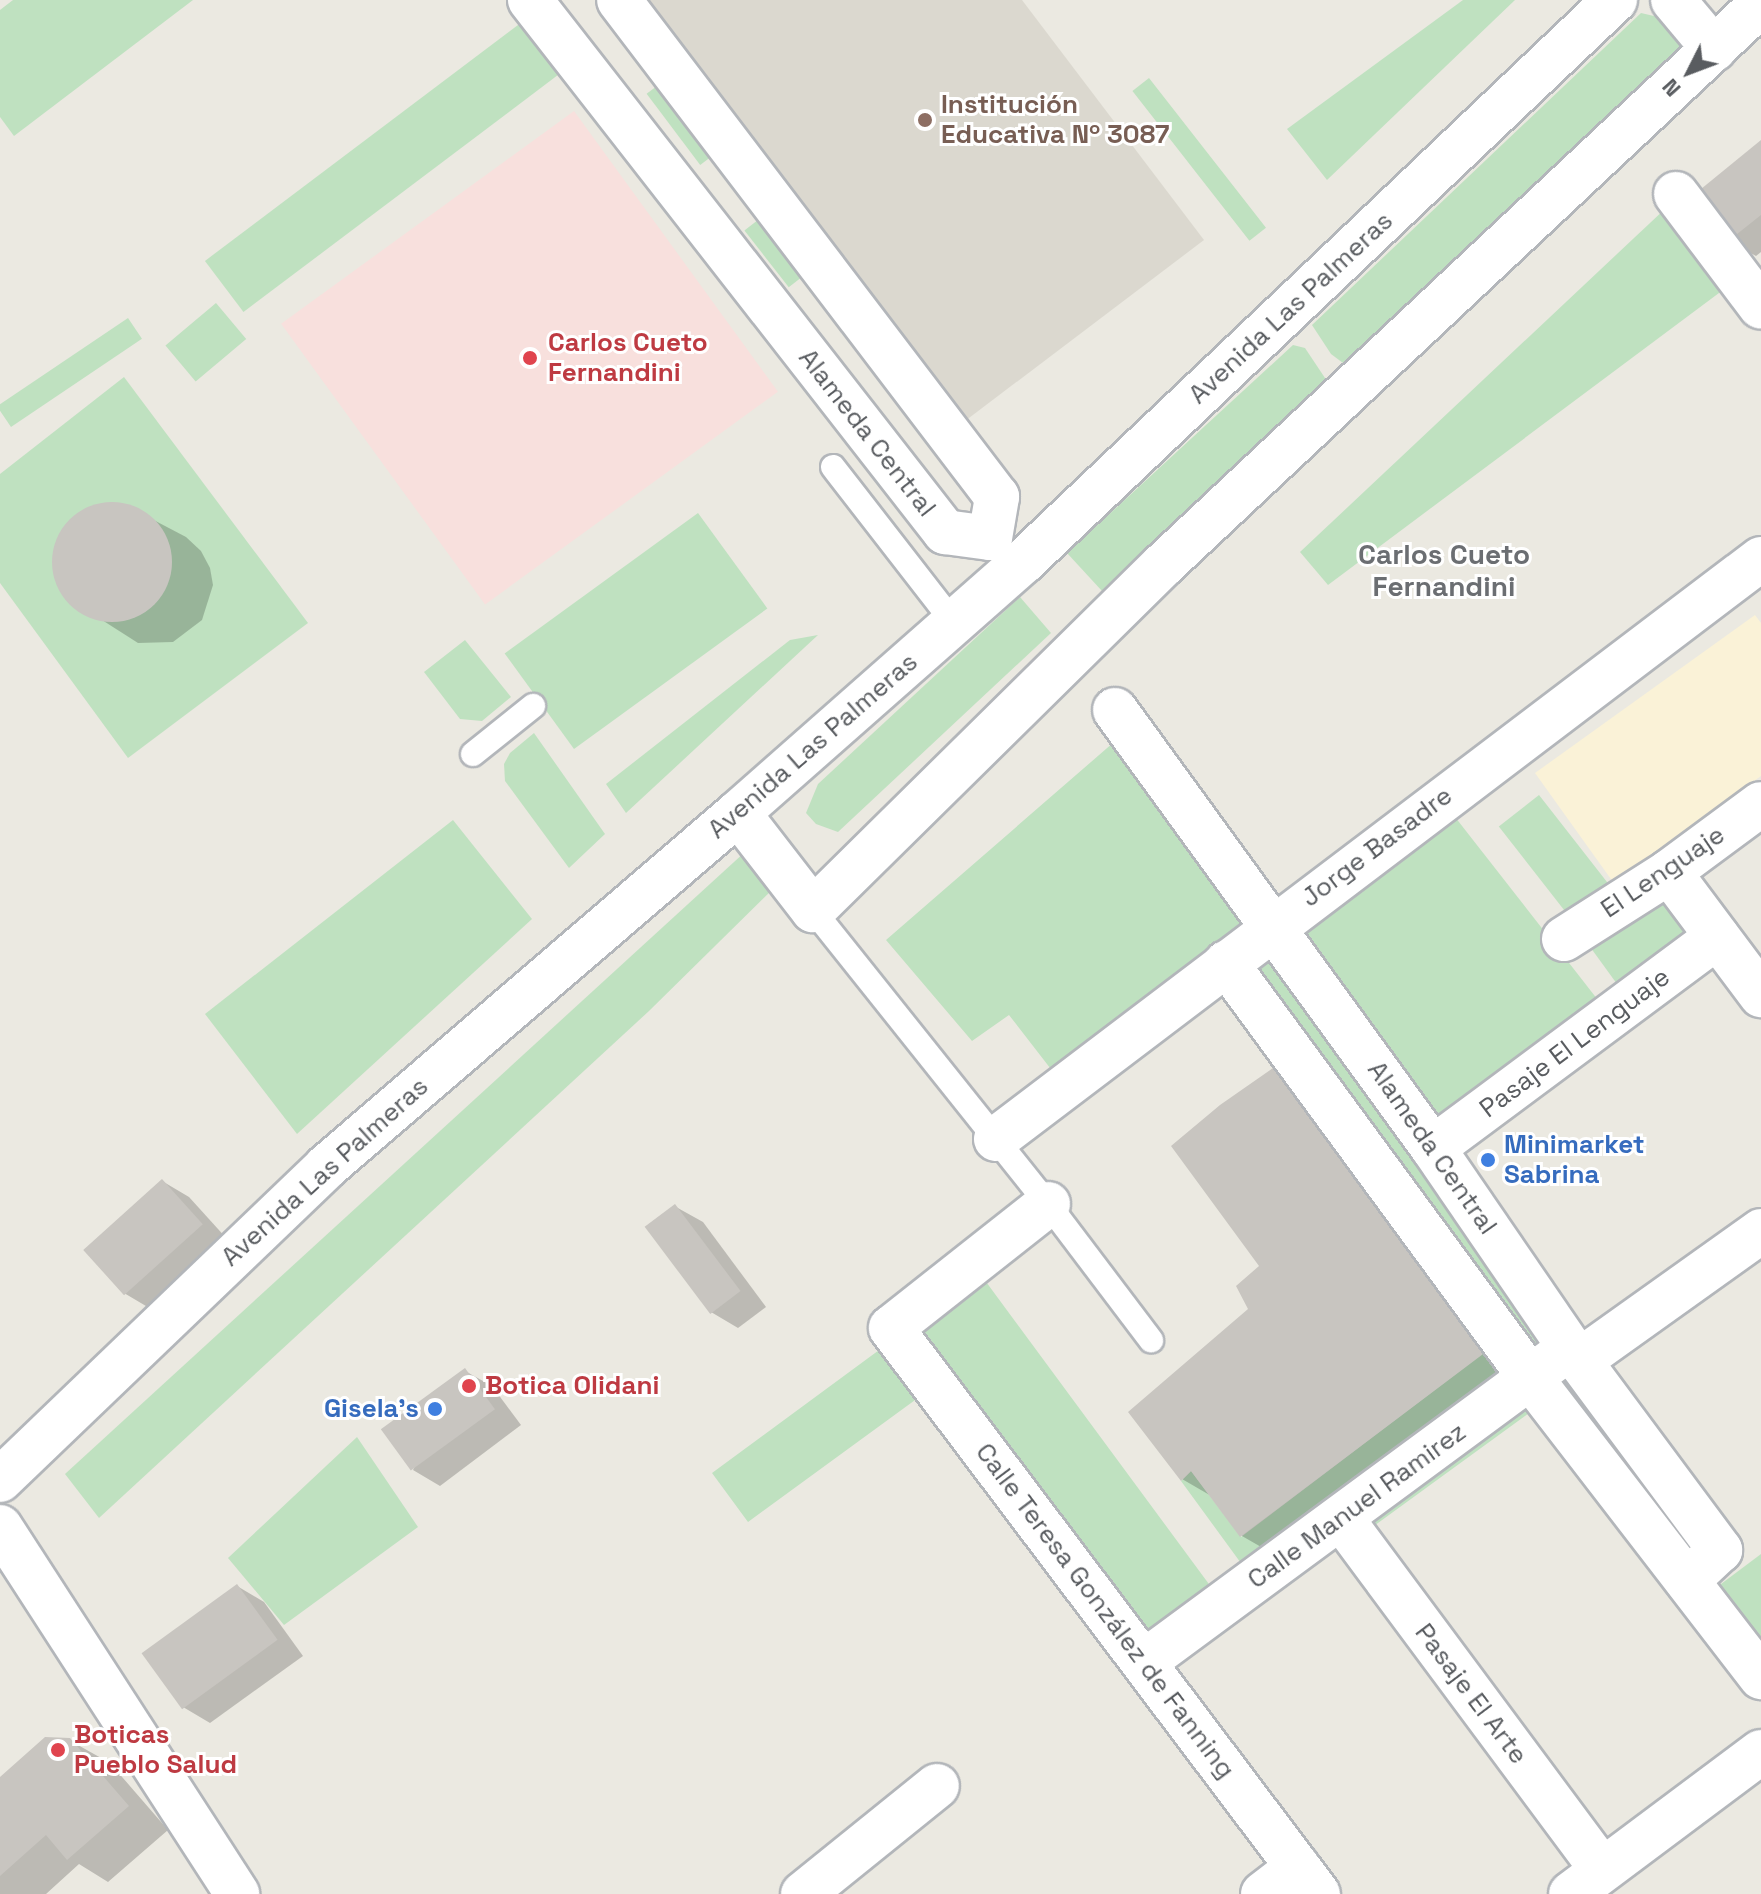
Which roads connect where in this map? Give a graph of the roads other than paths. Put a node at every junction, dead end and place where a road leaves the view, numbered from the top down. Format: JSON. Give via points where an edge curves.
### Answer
{"nodes":[{"id":1,"x":530,"y":0,"type":"edge"},
{"id":2,"x":619,"y":0,"type":"edge"},
{"id":3,"x":1615,"y":0,"type":"edge"},
{"id":4,"x":1673,"y":0,"type":"edge"},
{"id":5,"x":1761,"y":4,"type":"edge"},
{"id":6,"x":1714,"y":49,"type":"junction"},
{"id":7,"x":1676,"y":194,"type":"dead end"},
{"id":8,"x":1761,"y":307,"type":"edge"},
{"id":9,"x":833,"y":467,"type":"dead end"},
{"id":10,"x":1761,"y":559,"type":"edge"},
{"id":11,"x":954,"y":623,"type":"junction"},
{"id":12,"x":533,"y":706,"type":"dead end"},
{"id":13,"x":1115,"y":710,"type":"dead end"},
{"id":14,"x":473,"y":754,"type":"dead end"},
{"id":15,"x":1761,"y":804,"type":"edge"},
{"id":16,"x":738,"y":813,"type":"junction"},
{"id":17,"x":1669,"y":872,"type":"junction"},
{"id":18,"x":813,"y":910,"type":"junction"},
{"id":19,"x":1274,"y":927,"type":"junction"},
{"id":20,"x":1717,"y":937,"type":"junction"},
{"id":21,"x":1564,"y":939,"type":"dead end"},
{"id":22,"x":1226,"y":963,"type":"junction"},
{"id":23,"x":1761,"y":995,"type":"edge"},
{"id":24,"x":996,"y":1139,"type":"junction"},
{"id":25,"x":1433,"y":1148,"type":"junction"},
{"id":26,"x":1048,"y":1204,"type":"junction"},
{"id":27,"x":1761,"y":1231,"type":"edge"},
{"id":28,"x":1151,"y":1340,"type":"dead end"},
{"id":29,"x":1574,"y":1354,"type":"junction"},
{"id":30,"x":1530,"y":1377,"type":"junction"},
{"id":31,"x":0,"y":1480,"type":"edge"},
{"id":32,"x":1341,"y":1518,"type":"junction"},
{"id":33,"x":0,"y":1527,"type":"edge"},
{"id":34,"x":1687,"y":1581,"type":"junction"},
{"id":35,"x":1144,"y":1662,"type":"junction"},
{"id":36,"x":1761,"y":1677,"type":"edge"},
{"id":37,"x":1761,"y":1752,"type":"edge"},
{"id":38,"x":937,"y":1786,"type":"dead end"},
{"id":39,"x":1308,"y":1881,"type":"edge"},
{"id":40,"x":1586,"y":1882,"type":"edge"},
{"id":41,"x":237,"y":1894,"type":"edge"},
{"id":42,"x":803,"y":1894,"type":"edge"},
{"id":43,"x":1263,"y":1894,"type":"edge"}],
"edges":[{"from":1,"to":2,"type":"street","name":"Alameda Central","via":[[945,532],[990,538],[997,497]]},
{"from":3,"to":11,"type":"street","name":"Avenida Las Palmeras"},
{"from":4,"to":6,"type":"street"},
{"from":5,"to":6,"type":"street"},
{"from":6,"to":18,"type":"street","via":[[1163,565]]},
{"from":7,"to":8,"type":"street"},
{"from":9,"to":11,"type":"lane"},
{"from":10,"to":19,"type":"street","name":"Jorge Basadre"},
{"from":11,"to":16,"type":"street","name":"Avenida Las Palmeras"},
{"from":12,"to":14,"type":"lane"},
{"from":13,"to":19,"type":"street","name":"Alameda Central"},
{"from":15,"to":17,"type":"street","name":"El Lenguaje"},
{"from":16,"to":18,"type":"street"},
{"from":16,"to":31,"type":"street","name":"Avenida Las Palmeras","via":[[326,1167]]},
{"from":17,"to":20,"type":"street"},
{"from":17,"to":21,"type":"street","name":"El Lenguaje"},
{"from":18,"to":24,"type":"lane"},
{"from":19,"to":22,"type":"street","name":"Jorge Basadre"},
{"from":19,"to":25,"type":"street","name":"Alameda Central"},
{"from":20,"to":23,"type":"street"},
{"from":20,"to":25,"type":"street","name":"Pasaje El Lenguaje"},
{"from":22,"to":24,"type":"street","name":"Jorge Basadre"},
{"from":22,"to":30,"type":"street","name":"Alameda Central"},
{"from":24,"to":26,"type":"lane"},
{"from":25,"to":29,"type":"street","name":"Alameda Central"},
{"from":26,"to":28,"type":"lane"},
{"from":26,"to":35,"type":"street","name":"Calle Teresa González de Fanning","via":[[891,1328]]},
{"from":27,"to":29,"type":"street","name":"Calle Manuel Ramirez"},
{"from":29,"to":30,"type":"street","name":"Calle Manuel Ramirez"},
{"from":29,"to":34,"type":"street","name":"Alameda Central","via":[[1720,1550]]},
{"from":30,"to":32,"type":"street","name":"Calle Manuel Ramirez"},
{"from":30,"to":34,"type":"street","name":"Alameda Central"},
{"from":32,"to":35,"type":"street","name":"Calle Manuel Ramirez"},
{"from":32,"to":40,"type":"street","name":"Pasaje El Arte"},
{"from":33,"to":41,"type":"street"},
{"from":34,"to":36,"type":"street","name":"Alameda Central"},
{"from":35,"to":39,"type":"street","name":"Calle Teresa González de Fanning"},
{"from":37,"to":40,"type":"street"},
{"from":38,"to":42,"type":"street"},
{"from":39,"to":43,"type":"street"}]}
